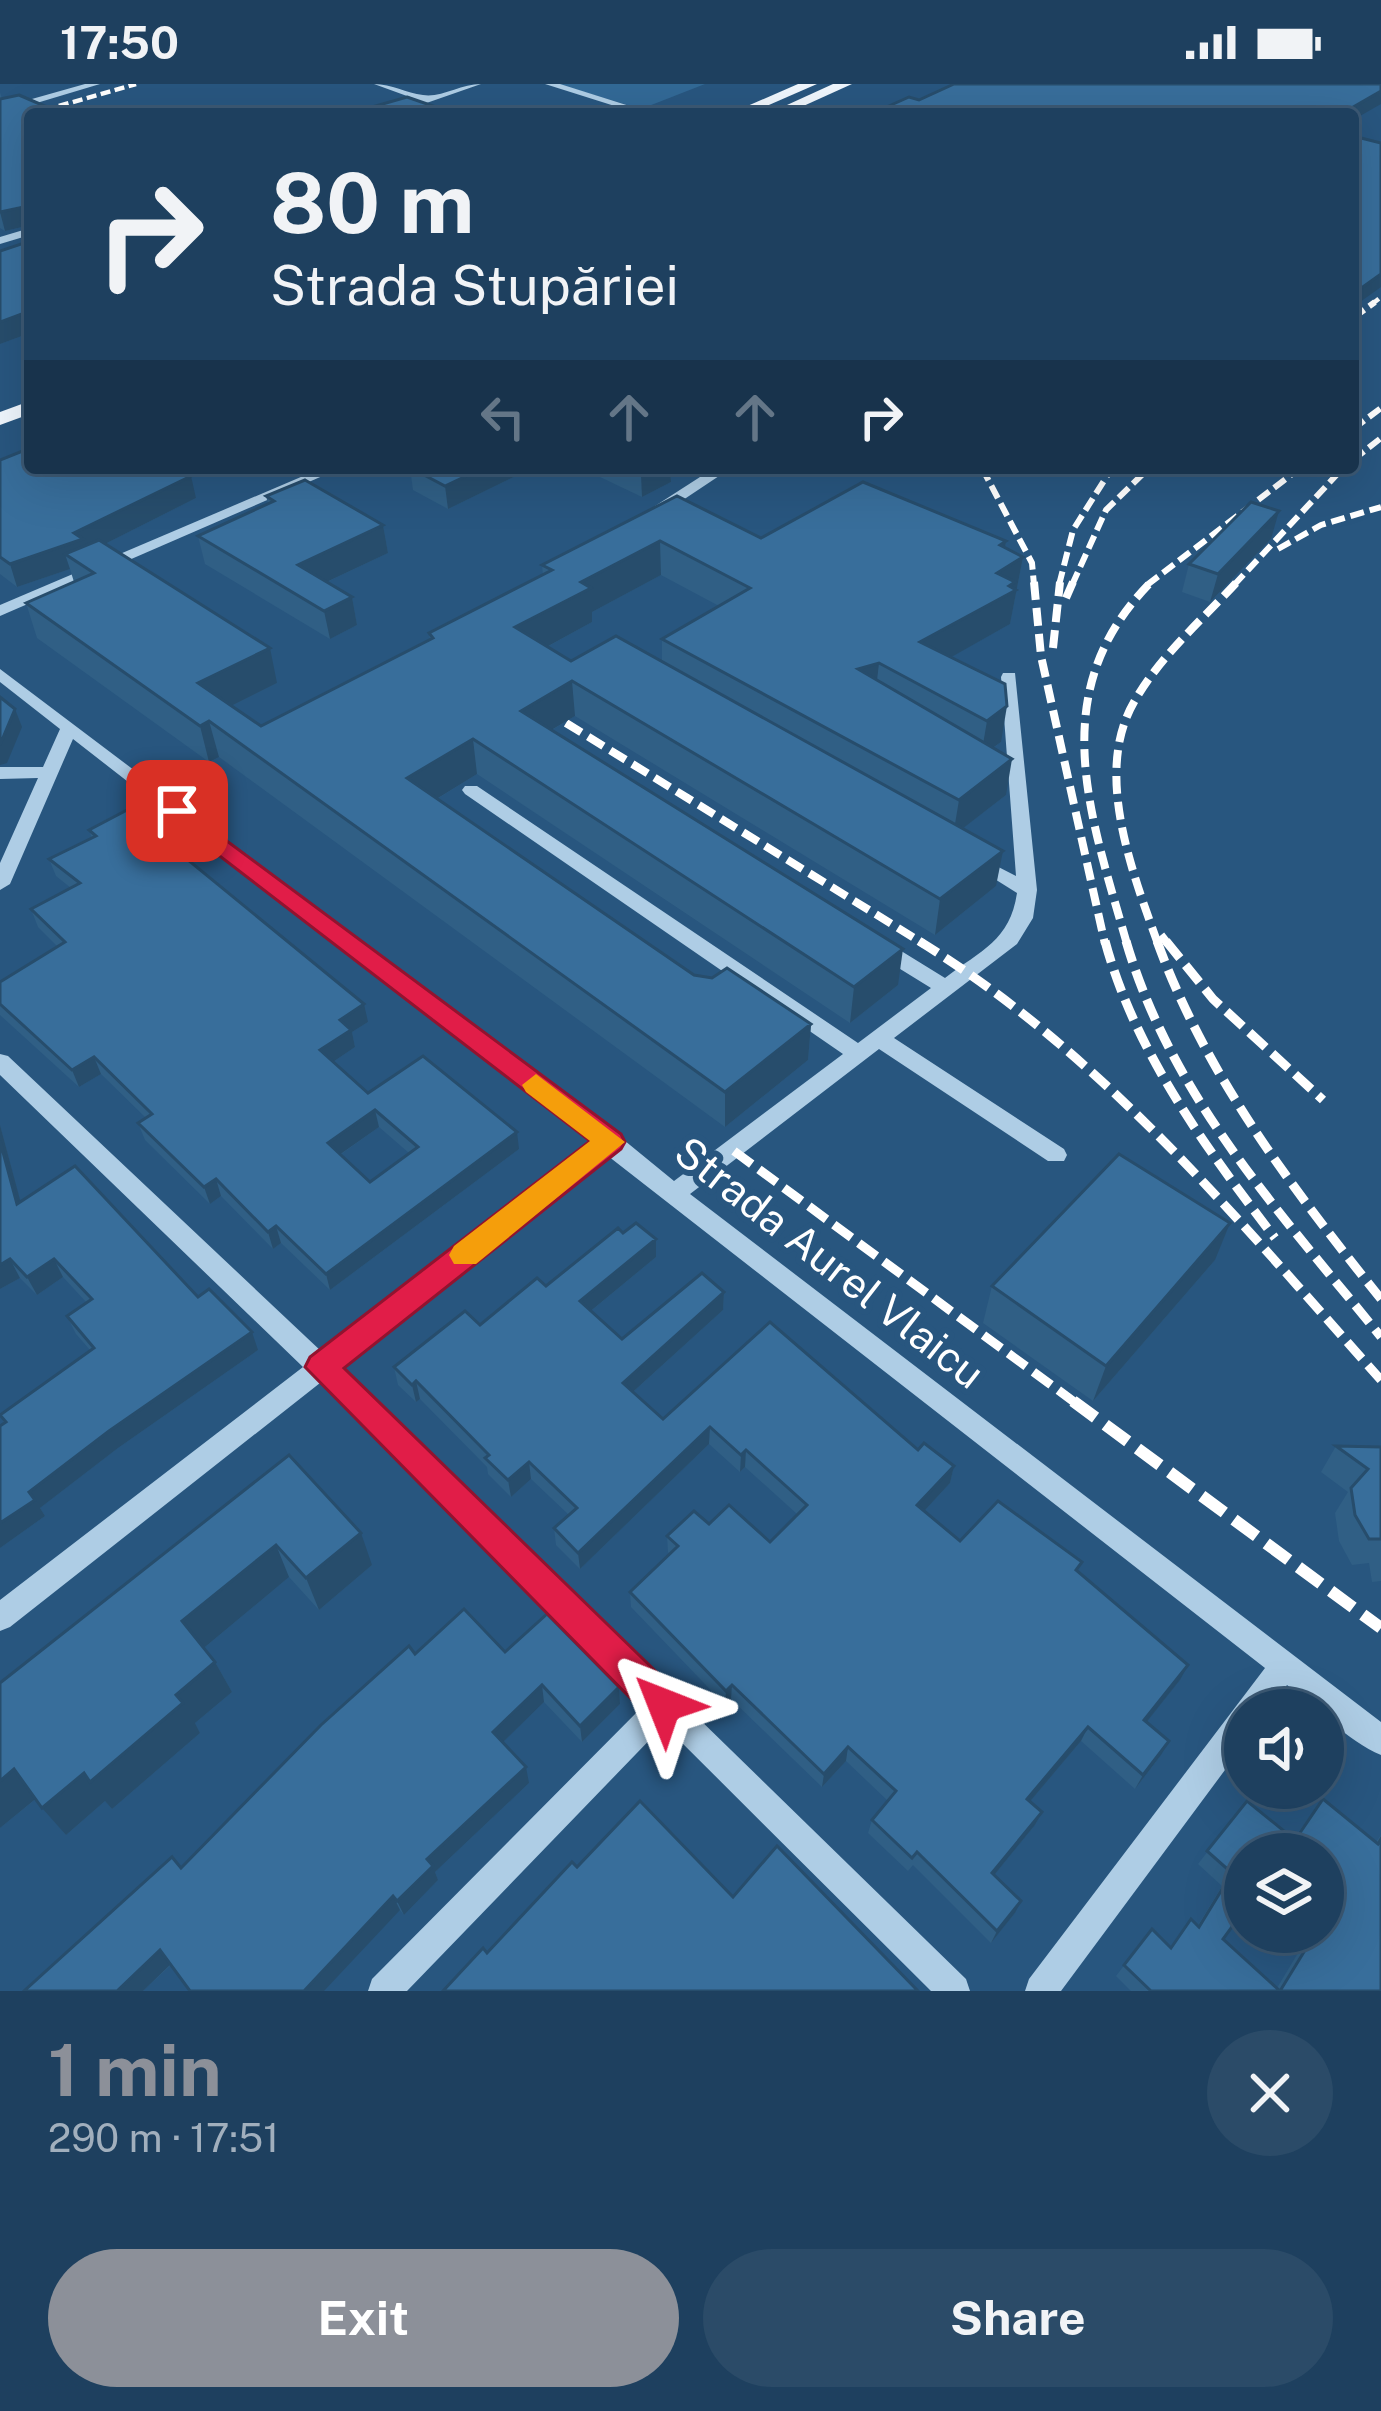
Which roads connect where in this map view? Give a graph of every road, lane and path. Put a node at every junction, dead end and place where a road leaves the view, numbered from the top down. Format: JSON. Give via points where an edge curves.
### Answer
{"nodes":[{"id":1,"x":94,"y":84,"type":"edge"},
{"id":2,"x":379,"y":84,"type":"edge"},
{"id":3,"x":476,"y":84,"type":"edge"},
{"id":4,"x":550,"y":84,"type":"edge"},
{"id":5,"x":810,"y":84,"type":"edge"},
{"id":6,"x":845,"y":84,"type":"edge"},
{"id":7,"x":427,"y":100,"type":"junction"},
{"id":8,"x":403,"y":108,"type":"edge"},
{"id":9,"x":630,"y":108,"type":"edge"},
{"id":10,"x":751,"y":108,"type":"edge"},
{"id":11,"x":787,"y":108,"type":"edge"},
{"id":12,"x":0,"y":111,"type":"edge"},
{"id":13,"x":320,"y":474,"type":"edge"},
{"id":14,"x":719,"y":474,"type":"edge"},
{"id":15,"x":652,"y":513,"type":"edge"},
{"id":16,"x":0,"y":611,"type":"edge"},
{"id":17,"x":0,"y":674,"type":"edge"},
{"id":18,"x":1009,"y":676,"type":"dead end"},
{"id":19,"x":69,"y":729,"type":"junction"},
{"id":20,"x":0,"y":772,"type":"edge"},
{"id":21,"x":45,"y":772,"type":"junction"},
{"id":22,"x":472,"y":790,"type":"dead end"},
{"id":23,"x":965,"y":856,"type":"edge"},
{"id":24,"x":0,"y":884,"type":"edge"},
{"id":25,"x":1027,"y":890,"type":"junction"},
{"id":26,"x":866,"y":939,"type":"edge"},
{"id":27,"x":944,"y":987,"type":"junction"},
{"id":28,"x":877,"y":1037,"type":"junction"},
{"id":29,"x":856,"y":1052,"type":"junction"},
{"id":30,"x":0,"y":1062,"type":"edge"},
{"id":31,"x":610,"y":1142,"type":"junction"},
{"id":32,"x":1056,"y":1155,"type":"dead end"},
{"id":33,"x":676,"y":1192,"type":"junction"},
{"id":34,"x":321,"y":1367,"type":"junction"},
{"id":35,"x":0,"y":1618,"type":"edge"},
{"id":36,"x":1285,"y":1664,"type":"junction"},
{"id":37,"x":1267,"y":1689,"type":"edge"},
{"id":38,"x":664,"y":1705,"type":"junction"},
{"id":39,"x":1381,"y":1740,"type":"edge"},
{"id":40,"x":1224,"y":1746,"type":"edge"},
{"id":41,"x":384,"y":1991,"type":"edge"},
{"id":42,"x":954,"y":1991,"type":"edge"},
{"id":43,"x":1041,"y":1991,"type":"edge"}],
"edges":[{"from":1,"to":12,"type":"street"},
{"from":2,"to":7,"type":"street"},
{"from":3,"to":7,"type":"street"},
{"from":4,"to":9,"type":"street"},
{"from":5,"to":10,"type":"main road"},
{"from":6,"to":11,"type":"main road"},
{"from":7,"to":8,"type":"street"},
{"from":13,"to":16,"type":"street"},
{"from":14,"to":15,"type":"street"},
{"from":17,"to":19,"type":"street","name":"Strada Aurel Vlaicu"},
{"from":18,"to":25,"type":"street","via":[[1009,784]]},
{"from":19,"to":21,"type":"street"},
{"from":19,"to":31,"type":"street","name":"Strada Aurel Vlaicu"},
{"from":20,"to":21,"type":"street"},
{"from":21,"to":24,"type":"street"},
{"from":22,"to":29,"type":"street"},
{"from":23,"to":25,"type":"street"},
{"from":25,"to":27,"type":"street","via":[[1010,939]]},
{"from":26,"to":27,"type":"street"},
{"from":27,"to":28,"type":"street"},
{"from":28,"to":29,"type":"street"},
{"from":28,"to":32,"type":"street"},
{"from":29,"to":33,"type":"street"},
{"from":30,"to":34,"type":"street"},
{"from":31,"to":33,"type":"street","name":"Strada Aurel Vlaicu"},
{"from":31,"to":34,"type":"street"},
{"from":33,"to":36,"type":"street","name":"Strada Aurel Vlaicu"},
{"from":34,"to":35,"type":"street"},
{"from":34,"to":38,"type":"street"},
{"from":36,"to":37,"type":"street"},
{"from":36,"to":39,"type":"street","name":"Strada Aurel Vlaicu"},
{"from":38,"to":41,"type":"street"},
{"from":38,"to":42,"type":"street"},
{"from":40,"to":43,"type":"street"}]}
